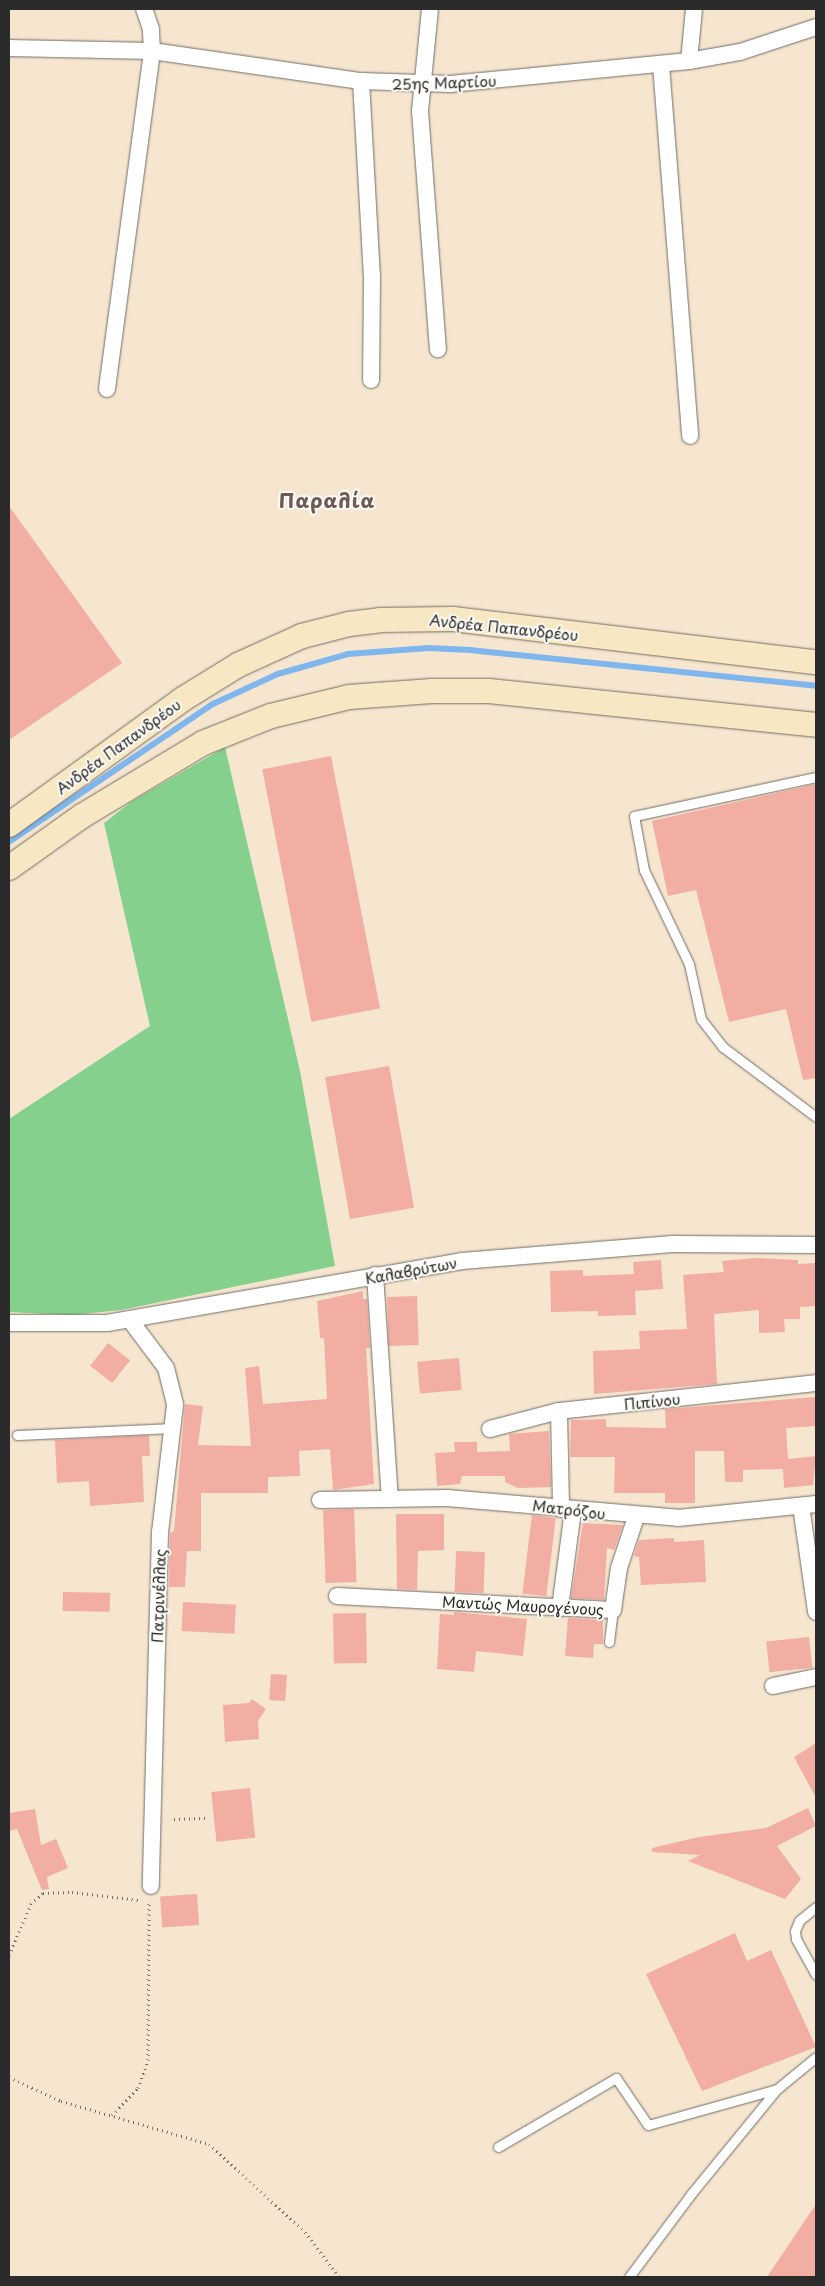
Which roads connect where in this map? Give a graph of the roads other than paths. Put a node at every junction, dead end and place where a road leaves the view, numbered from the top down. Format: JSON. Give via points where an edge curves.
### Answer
{"nodes":[{"id":1,"x":144,"y":9,"type":"edge"},
{"id":2,"x":430,"y":9,"type":"edge"},
{"id":3,"x":694,"y":9,"type":"edge"},
{"id":4,"x":816,"y":27,"type":"edge"},
{"id":5,"x":9,"y":48,"type":"edge"},
{"id":6,"x":152,"y":51,"type":"junction"},
{"id":7,"x":689,"y":61,"type":"junction"},
{"id":8,"x":660,"y":65,"type":"junction"},
{"id":9,"x":361,"y":81,"type":"junction"},
{"id":10,"x":421,"y":85,"type":"junction"},
{"id":11,"x":438,"y":349,"type":"dead end"},
{"id":12,"x":371,"y":380,"type":"dead end"},
{"id":13,"x":108,"y":389,"type":"dead end"},
{"id":14,"x":690,"y":436,"type":"dead end"},
{"id":15,"x":816,"y":662,"type":"edge"},
{"id":16,"x":816,"y":725,"type":"edge"},
{"id":17,"x":816,"y":777,"type":"edge"},
{"id":18,"x":9,"y":825,"type":"edge"},
{"id":19,"x":9,"y":868,"type":"edge"},
{"id":20,"x":816,"y":1117,"type":"edge"},
{"id":21,"x":816,"y":1245,"type":"edge"},
{"id":22,"x":375,"y":1275,"type":"junction"},
{"id":23,"x":130,"y":1320,"type":"junction"},
{"id":24,"x":9,"y":1323,"type":"edge"},
{"id":25,"x":816,"y":1383,"type":"edge"},
{"id":26,"x":559,"y":1411,"type":"junction"},
{"id":27,"x":174,"y":1428,"type":"junction"},
{"id":28,"x":490,"y":1429,"type":"dead end"},
{"id":29,"x":17,"y":1436,"type":"dead end"},
{"id":30,"x":390,"y":1498,"type":"junction"},
{"id":31,"x":320,"y":1500,"type":"dead end"},
{"id":32,"x":809,"y":1505,"type":"edge"},
{"id":33,"x":567,"y":1510,"type":"junction"},
{"id":34,"x":636,"y":1517,"type":"junction"},
{"id":35,"x":337,"y":1596,"type":"dead end"},
{"id":36,"x":560,"y":1608,"type":"junction"},
{"id":37,"x":613,"y":1610,"type":"junction"},
{"id":38,"x":816,"y":1612,"type":"edge"},
{"id":39,"x":610,"y":1642,"type":"dead end"},
{"id":40,"x":816,"y":1677,"type":"edge"},
{"id":41,"x":773,"y":1686,"type":"dead end"},
{"id":42,"x":150,"y":1894,"type":"road end"},
{"id":43,"x":816,"y":1907,"type":"edge"},
{"id":44,"x":816,"y":1975,"type":"edge"},
{"id":45,"x":816,"y":2057,"type":"edge"},
{"id":46,"x":777,"y":2089,"type":"junction"},
{"id":47,"x":498,"y":2147,"type":"dead end"},
{"id":48,"x":628,"y":2277,"type":"edge"}],
"edges":[{"from":1,"to":6,"type":"street","via":[[151,29]]},
{"from":2,"to":10,"type":"street"},
{"from":3,"to":7,"type":"street"},
{"from":4,"to":7,"type":"street","name":"25ης Μαρτίου","via":[[740,52]]},
{"from":5,"to":6,"type":"street","name":"25ης Μαρτίου"},
{"from":6,"to":9,"type":"street","name":"25ης Μαρτίου"},
{"from":6,"to":13,"type":"street"},
{"from":7,"to":8,"type":"street","name":"25ης Μαρτίου"},
{"from":8,"to":10,"type":"street","name":"25ης Μαρτίου"},
{"from":8,"to":14,"type":"street"},
{"from":9,"to":10,"type":"street","name":"25ης Μαρτίου"},
{"from":9,"to":12,"type":"street","via":[[372,275]]},
{"from":10,"to":11,"type":"street","via":[[422,169]]},
{"from":15,"to":18,"type":"main road","name":"Ανδρέα Παπανδρέου","via":[[453,619],[380,620],[349,624],[302,636],[238,664],[183,699]]},
{"from":16,"to":19,"type":"main road","via":[[489,691],[424,691],[349,697],[271,716],[203,743],[82,816]]},
{"from":17,"to":20,"type":"lane","via":[[634,816],[644,870],[689,964],[701,1019],[723,1047]]},
{"from":21,"to":22,"type":"street","name":"Καλαβρύτων","via":[[685,1244],[592,1250],[462,1261]]},
{"from":22,"to":23,"type":"street","name":"Καλαβρύτων"},
{"from":22,"to":30,"type":"street"},
{"from":23,"to":24,"type":"street","name":"Καλαβρύτων","via":[[48,1326]]},
{"from":23,"to":27,"type":"street","name":"Πατρινέλλας","via":[[170,1377],[175,1405]]},
{"from":25,"to":26,"type":"street","name":"Πιπίνου"},
{"from":26,"to":28,"type":"street","name":"Πιπίνου"},
{"from":26,"to":33,"type":"street"},
{"from":27,"to":29,"type":"lane"},
{"from":27,"to":42,"type":"street","name":"Πατρινέλλας","via":[[160,1532],[156,1640],[156,1822]]},
{"from":30,"to":31,"type":"street","name":"Ματρόζου"},
{"from":30,"to":33,"type":"street","name":"Ματρόζου","via":[[504,1501]]},
{"from":32,"to":34,"type":"street","name":"Ματρόζου","via":[[678,1518]]},
{"from":32,"to":38,"type":"street"},
{"from":33,"to":34,"type":"street","name":"Ματρόζου"},
{"from":33,"to":36,"type":"street"},
{"from":34,"to":37,"type":"street","name":"Μαντώς Μαυρογένους","via":[[619,1568]]},
{"from":35,"to":36,"type":"street","name":"Μαντώς Μαυρογένους"},
{"from":36,"to":37,"type":"street","name":"Μαντώς Μαυρογένους"},
{"from":37,"to":39,"type":"lane"},
{"from":40,"to":41,"type":"street"},
{"from":43,"to":44,"type":"lane","via":[[799,1921],[795,1931],[796,1939]]},
{"from":45,"to":46,"type":"lane"},
{"from":46,"to":47,"type":"lane","via":[[648,2125],[616,2078]]},
{"from":46,"to":48,"type":"lane"}]}
